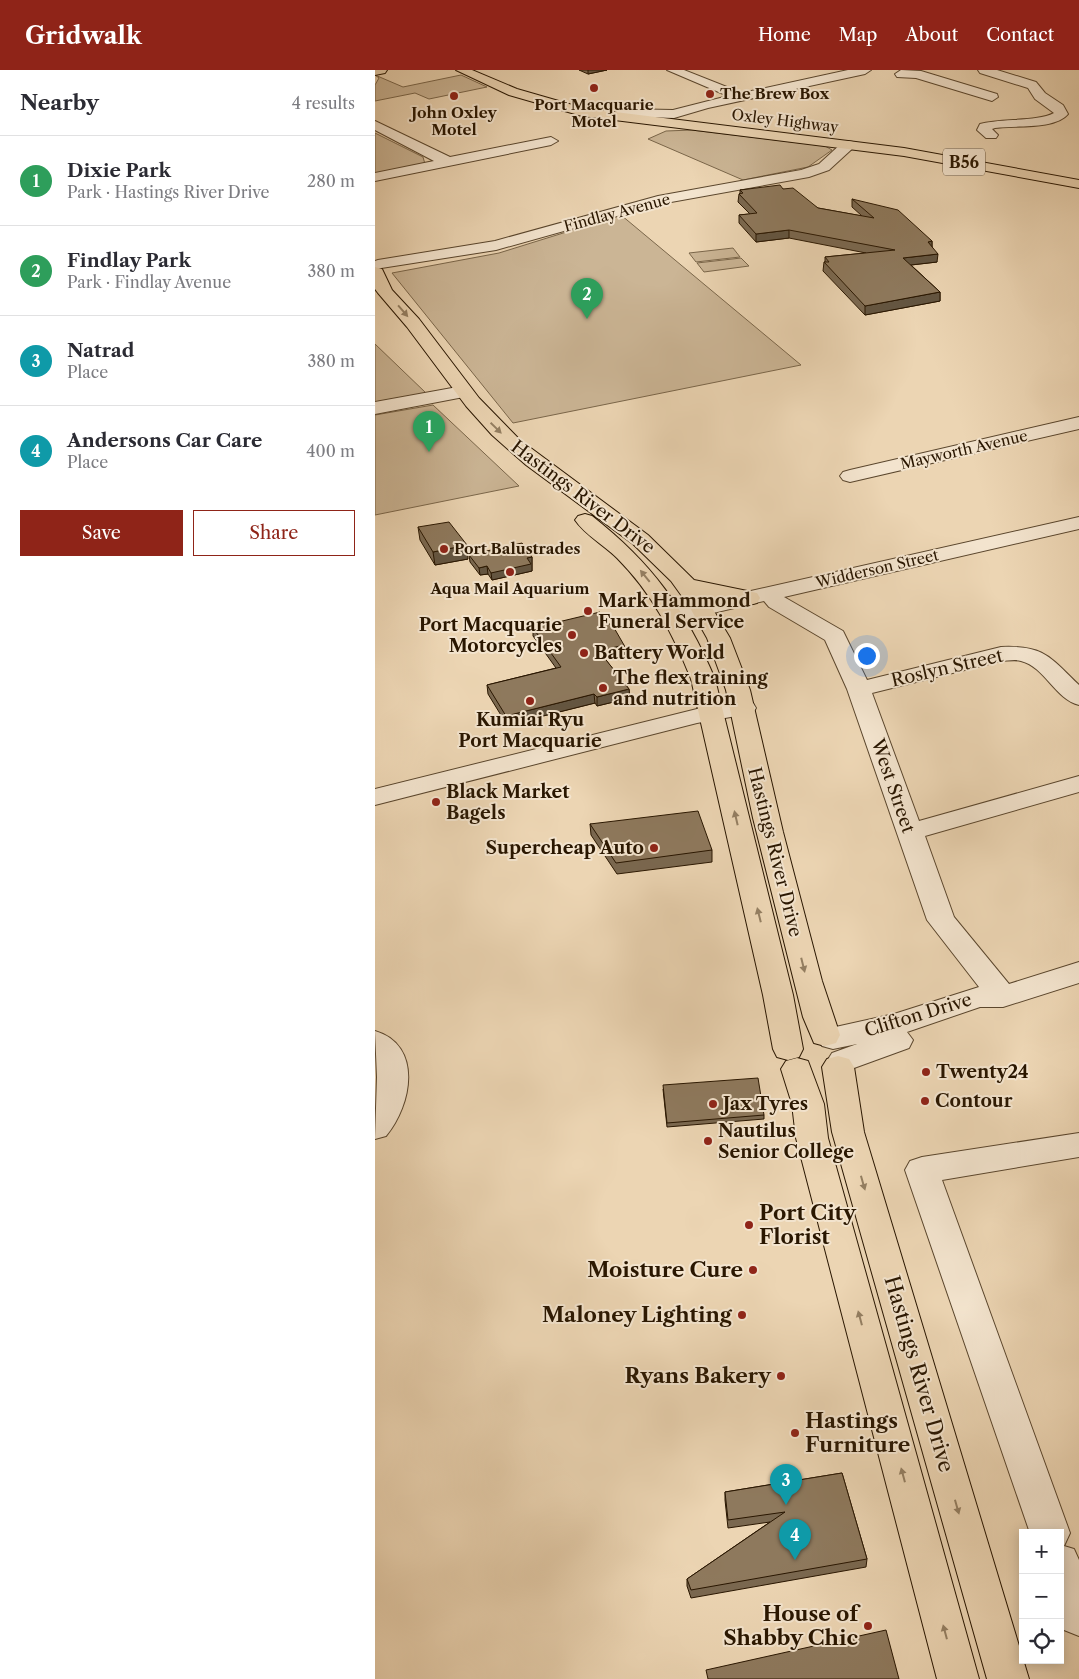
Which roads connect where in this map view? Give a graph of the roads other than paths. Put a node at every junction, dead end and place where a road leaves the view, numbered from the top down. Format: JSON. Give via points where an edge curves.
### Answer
{"nodes":[{"id":1,"x":381,"y":70,"type":"edge"},
{"id":2,"x":461,"y":70,"type":"edge"},
{"id":3,"x":479,"y":70,"type":"edge"},
{"id":4,"x":673,"y":70,"type":"edge"},
{"id":5,"x":865,"y":70,"type":"edge"},
{"id":6,"x":984,"y":70,"type":"edge"},
{"id":7,"x":375,"y":71,"type":"edge"},
{"id":8,"x":790,"y":74,"type":"dead end"},
{"id":9,"x":901,"y":74,"type":"dead end"},
{"id":10,"x":811,"y":81,"type":"junction"},
{"id":11,"x":1035,"y":90,"type":"junction"},
{"id":12,"x":741,"y":97,"type":"junction"},
{"id":13,"x":1002,"y":100,"type":"junction"},
{"id":14,"x":692,"y":109,"type":"junction"},
{"id":15,"x":622,"y":113,"type":"junction"},
{"id":16,"x":1018,"y":121,"type":"junction"},
{"id":17,"x":702,"y":122,"type":"junction"},
{"id":18,"x":375,"y":125,"type":"edge"},
{"id":19,"x":991,"y":135,"type":"dead end"},
{"id":20,"x":551,"y":141,"type":"dead end"},
{"id":21,"x":850,"y":143,"type":"junction"},
{"id":22,"x":446,"y":161,"type":"junction"},
{"id":23,"x":375,"y":176,"type":"edge"},
{"id":24,"x":1079,"y":178,"type":"edge"},
{"id":25,"x":1079,"y":184,"type":"edge"},
{"id":26,"x":376,"y":268,"type":"edge"},
{"id":27,"x":375,"y":303,"type":"edge"},
{"id":28,"x":448,"y":395,"type":"junction"},
{"id":29,"x":375,"y":408,"type":"edge"},
{"id":30,"x":1079,"y":423,"type":"edge"},
{"id":31,"x":850,"y":476,"type":"dead end"},
{"id":32,"x":1079,"y":523,"type":"edge"},
{"id":33,"x":685,"y":585,"type":"junction"},
{"id":34,"x":759,"y":595,"type":"junction"},
{"id":35,"x":702,"y":608,"type":"junction"},
{"id":36,"x":675,"y":615,"type":"junction"},
{"id":37,"x":859,"y":689,"type":"junction"},
{"id":38,"x":1079,"y":698,"type":"edge"},
{"id":39,"x":743,"y":708,"type":"junction"},
{"id":40,"x":711,"y":713,"type":"junction"},
{"id":41,"x":1079,"y":784,"type":"edge"},
{"id":42,"x":375,"y":797,"type":"edge"},
{"id":43,"x":909,"y":832,"type":"junction"},
{"id":44,"x":1079,"y":972,"type":"edge"},
{"id":45,"x":1003,"y":997,"type":"junction"},
{"id":46,"x":375,"y":1042,"type":"edge"},
{"id":47,"x":835,"y":1050,"type":"junction"},
{"id":48,"x":792,"y":1059,"type":"junction"},
{"id":49,"x":375,"y":1127,"type":"edge"},
{"id":50,"x":1079,"y":1145,"type":"edge"},
{"id":51,"x":1049,"y":1529,"type":"edge"},
{"id":52,"x":1064,"y":1573,"type":"edge"},
{"id":53,"x":1079,"y":1616,"type":"edge"},
{"id":54,"x":958,"y":1679,"type":"edge"},
{"id":55,"x":1008,"y":1679,"type":"edge"}],
"edges":[{"from":1,"to":7,"type":"main road"},
{"from":2,"to":21,"type":"main road","name":"Oxley Highway","number":"B56","via":[[513,92],[582,112]]},
{"from":3,"to":15,"type":"main road","name":"Oxley Highway","number":"B56","via":[[547,99]]},
{"from":4,"to":12,"type":"street"},
{"from":5,"to":10,"type":"street"},
{"from":6,"to":11,"type":"street","via":[[1023,80]]},
{"from":8,"to":10,"type":"street"},
{"from":9,"to":13,"type":"street","via":[[925,76]]},
{"from":10,"to":12,"type":"street"},
{"from":11,"to":13,"type":"street"},
{"from":11,"to":16,"type":"street","via":[[1059,108],[1061,114],[1052,119]]},
{"from":12,"to":14,"type":"street"},
{"from":13,"to":16,"type":"street"},
{"from":14,"to":15,"type":"street","via":[[667,115]]},
{"from":14,"to":17,"type":"street","via":[[686,115]]},
{"from":15,"to":17,"type":"main road","name":"Oxley Highway","number":"B56"},
{"from":16,"to":19,"type":"street","via":[[985,127],[984,130]]},
{"from":17,"to":21,"type":"main road","name":"Oxley Highway","number":"B56"},
{"from":18,"to":22,"type":"street"},
{"from":20,"to":22,"type":"street"},
{"from":21,"to":24,"type":"main road","name":"Oxley Highway","number":"B56","via":[[959,155]]},
{"from":21,"to":25,"type":"main road","name":"Oxley Highway","number":"B56"},
{"from":21,"to":26,"type":"street","name":"Findlay Avenue","via":[[823,167],[804,174],[658,200],[496,245]]},
{"from":22,"to":23,"type":"street"},
{"from":26,"to":28,"type":"main road","name":"Hastings River Drive","one_way":true,"via":[[381,287],[445,363]]},
{"from":27,"to":28,"type":"main road","name":"Hastings River Drive"},
{"from":28,"to":29,"type":"street"},
{"from":28,"to":33,"type":"main road","name":"Hastings River Drive","one_way":true,"via":[[490,424],[541,468],[633,533],[658,554]]},
{"from":36,"to":28,"type":"main road","name":"Hastings River Drive","one_way":true,"via":[[636,563],[608,537],[507,462]]},
{"from":30,"to":31,"type":"street","name":"Mayworth Avenue"},
{"from":32,"to":34,"type":"street","name":"Widderson Street"},
{"from":33,"to":34,"type":"main road"},
{"from":33,"to":35,"type":"main road","name":"Hastings River Drive"},
{"from":34,"to":35,"type":"street","name":"Widderson Street"},
{"from":34,"to":37,"type":"street","name":"West Street","via":[[835,636]]},
{"from":35,"to":36,"type":"street","name":"Widderson Street"},
{"from":35,"to":39,"type":"main road","name":"Hastings River Drive","via":[[729,661]]},
{"from":36,"to":40,"type":"main road","name":"Hastings River Drive","via":[[703,679]]},
{"from":37,"to":38,"type":"street","name":"Roslyn Street","via":[[1001,654],[1024,653],[1043,663]]},
{"from":37,"to":43,"type":"street","name":"West Street"},
{"from":39,"to":40,"type":"street"},
{"from":39,"to":47,"type":"main road","name":"Hastings River Drive","one_way":true,"via":[[759,791],[809,992]]},
{"from":40,"to":42,"type":"street"},
{"from":48,"to":40,"type":"main road","name":"Hastings River Drive","one_way":true},
{"from":41,"to":43,"type":"street"},
{"from":43,"to":45,"type":"street","name":"West Street","via":[[941,920]]},
{"from":44,"to":45,"type":"street","name":"Clifton Drive"},
{"from":45,"to":47,"type":"street","name":"Clifton Drive","via":[[987,1009],[879,1046]]},
{"from":46,"to":49,"type":"street","via":[[391,1059],[392,1090],[383,1120]]},
{"from":47,"to":48,"type":"main road","via":[[827,1073],[817,1075]]},
{"from":47,"to":55,"type":"main road","name":"Hastings River Drive","one_way":true,"via":[[848,1132]]},
{"from":54,"to":48,"type":"main road","name":"Hastings River Drive","one_way":true,"via":[[812,1138],[809,1104]]},
{"from":50,"to":51,"type":"street","via":[[922,1170]]},
{"from":52,"to":53,"type":"street"}]}
